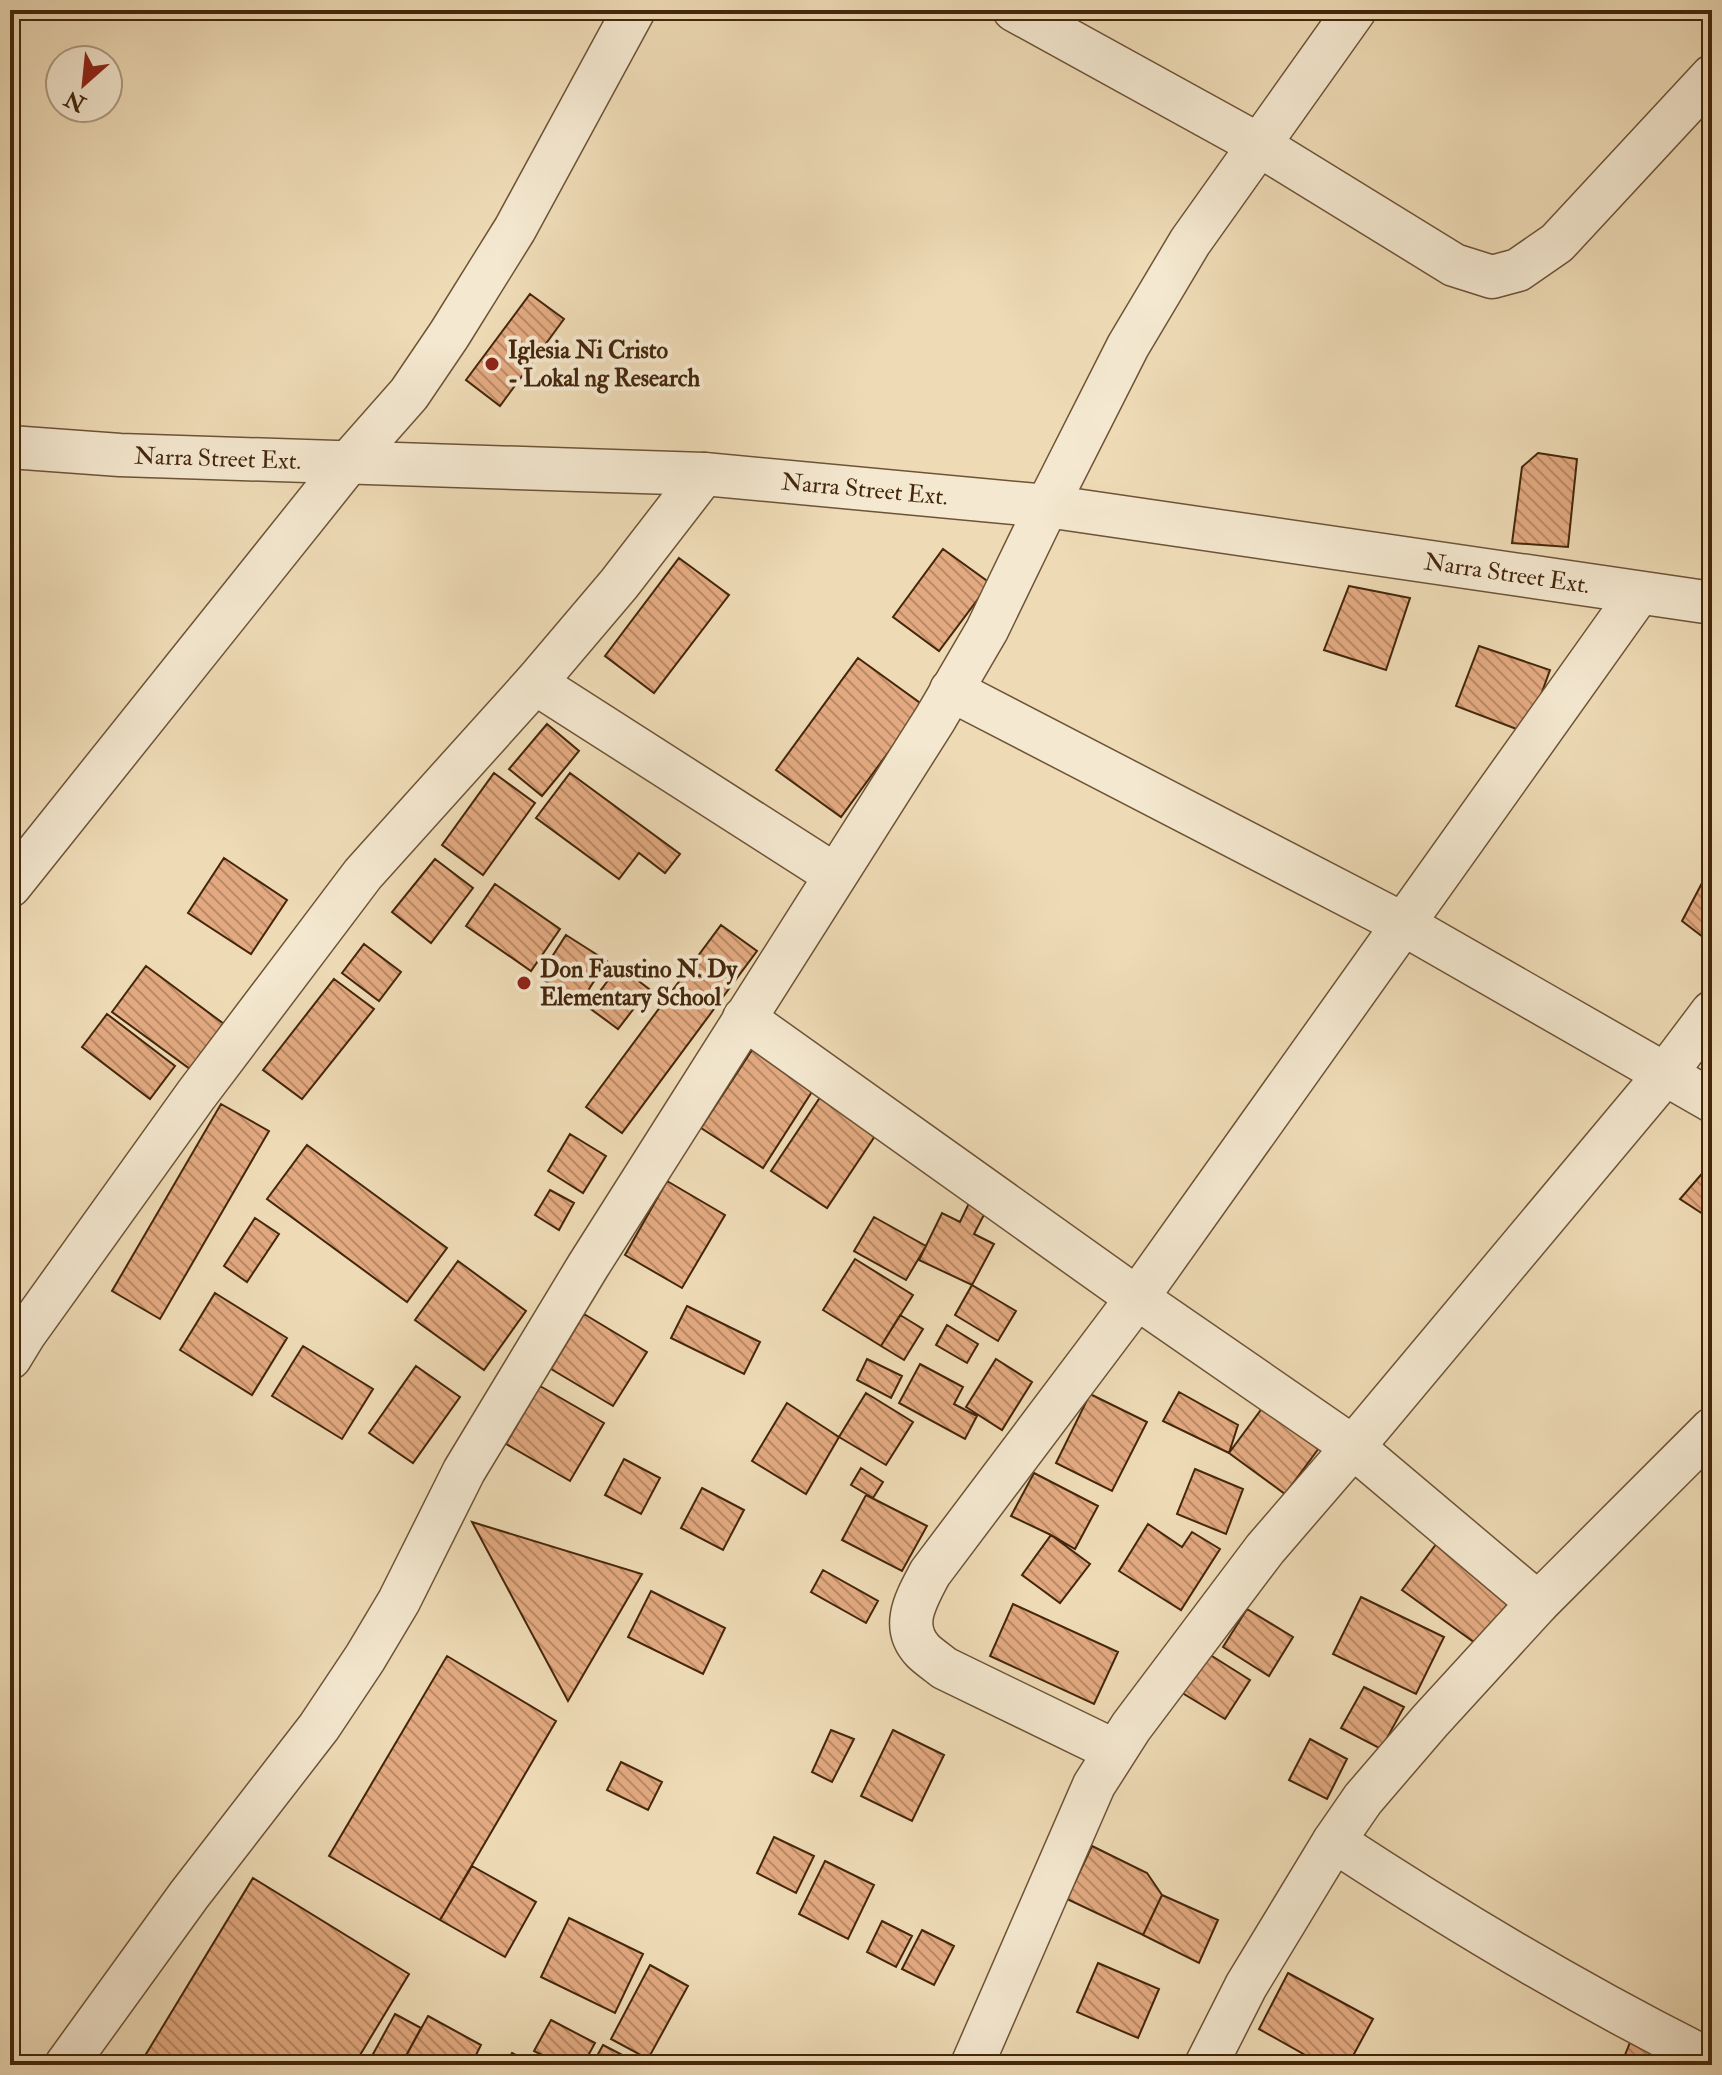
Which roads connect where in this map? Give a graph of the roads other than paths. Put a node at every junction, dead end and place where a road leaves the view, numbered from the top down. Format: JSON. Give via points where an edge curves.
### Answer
{"nodes":[{"id":1,"x":634,"y":10,"type":"edge"},
{"id":2,"x":1014,"y":10,"type":"edge"},
{"id":3,"x":1355,"y":10,"type":"edge"},
{"id":4,"x":1712,"y":76,"type":"edge"},
{"id":5,"x":1259,"y":145,"type":"junction"},
{"id":6,"x":10,"y":447,"type":"edge"},
{"id":7,"x":349,"y":462,"type":"junction"},
{"id":8,"x":704,"y":474,"type":"junction"},
{"id":9,"x":1047,"y":506,"type":"junction"},
{"id":10,"x":1639,"y":593,"type":"junction"},
{"id":11,"x":1712,"y":603,"type":"edge"},
{"id":12,"x":535,"y":683,"type":"junction"},
{"id":13,"x":951,"y":690,"type":"junction"},
{"id":14,"x":835,"y":875,"type":"junction"},
{"id":15,"x":10,"y":886,"type":"edge"},
{"id":16,"x":1403,"y":924,"type":"junction"},
{"id":17,"x":1712,"y":1012,"type":"edge"},
{"id":18,"x":744,"y":1018,"type":"junction"},
{"id":19,"x":1666,"y":1073,"type":"junction"},
{"id":20,"x":1712,"y":1101,"type":"edge"},
{"id":21,"x":1137,"y":1298,"type":"junction"},
{"id":22,"x":15,"y":1339,"type":"edge"},
{"id":23,"x":1712,"y":1429,"type":"edge"},
{"id":24,"x":1353,"y":1447,"type":"junction"},
{"id":25,"x":1538,"y":1603,"type":"junction"},
{"id":26,"x":1115,"y":1751,"type":"junction"},
{"id":27,"x":1334,"y":1841,"type":"junction"},
{"id":28,"x":1712,"y":2061,"type":"edge"},
{"id":29,"x":66,"y":2065,"type":"edge"},
{"id":30,"x":972,"y":2065,"type":"edge"},
{"id":31,"x":1206,"y":2065,"type":"edge"}],
"edges":[{"from":1,"to":7,"type":"street","via":[[515,229],[457,322],[409,394]]},
{"from":2,"to":5,"type":"street"},
{"from":3,"to":5,"type":"street"},
{"from":4,"to":5,"type":"street","via":[[1557,243],[1518,270],[1492,277],[1454,265]]},
{"from":5,"to":9,"type":"street","via":[[1190,242],[1136,333]]},
{"from":6,"to":7,"type":"street","name":"Narra Street Ext."},
{"from":7,"to":8,"type":"street","name":"Narra Street Ext."},
{"from":7,"to":15,"type":"street"},
{"from":8,"to":9,"type":"street","name":"Narra Street Ext."},
{"from":8,"to":12,"type":"street"},
{"from":9,"to":10,"type":"street","name":"Narra Street Ext."},
{"from":9,"to":13,"type":"street","via":[[987,630]]},
{"from":10,"to":11,"type":"street","name":"Narra Street Ext."},
{"from":10,"to":16,"type":"street"},
{"from":12,"to":14,"type":"street"},
{"from":12,"to":22,"type":"street","via":[[363,874]]},
{"from":13,"to":14,"type":"street"},
{"from":13,"to":16,"type":"street"},
{"from":14,"to":18,"type":"street"},
{"from":16,"to":19,"type":"street"},
{"from":16,"to":21,"type":"street"},
{"from":17,"to":19,"type":"street"},
{"from":18,"to":21,"type":"street"},
{"from":18,"to":29,"type":"street","via":[[464,1471],[365,1658]]},
{"from":19,"to":20,"type":"street"},
{"from":19,"to":24,"type":"street"},
{"from":21,"to":24,"type":"street"},
{"from":21,"to":26,"type":"street","via":[[930,1573],[913,1606],[911,1630],[922,1650],[944,1668]]},
{"from":23,"to":25,"type":"street"},
{"from":24,"to":25,"type":"street"},
{"from":24,"to":26,"type":"street","via":[[1265,1549]]},
{"from":25,"to":27,"type":"street","via":[[1363,1799]]},
{"from":26,"to":30,"type":"street","via":[[1094,1785]]},
{"from":27,"to":28,"type":"street","via":[[1457,1921]]},
{"from":27,"to":31,"type":"street","via":[[1246,1986]]}]}
